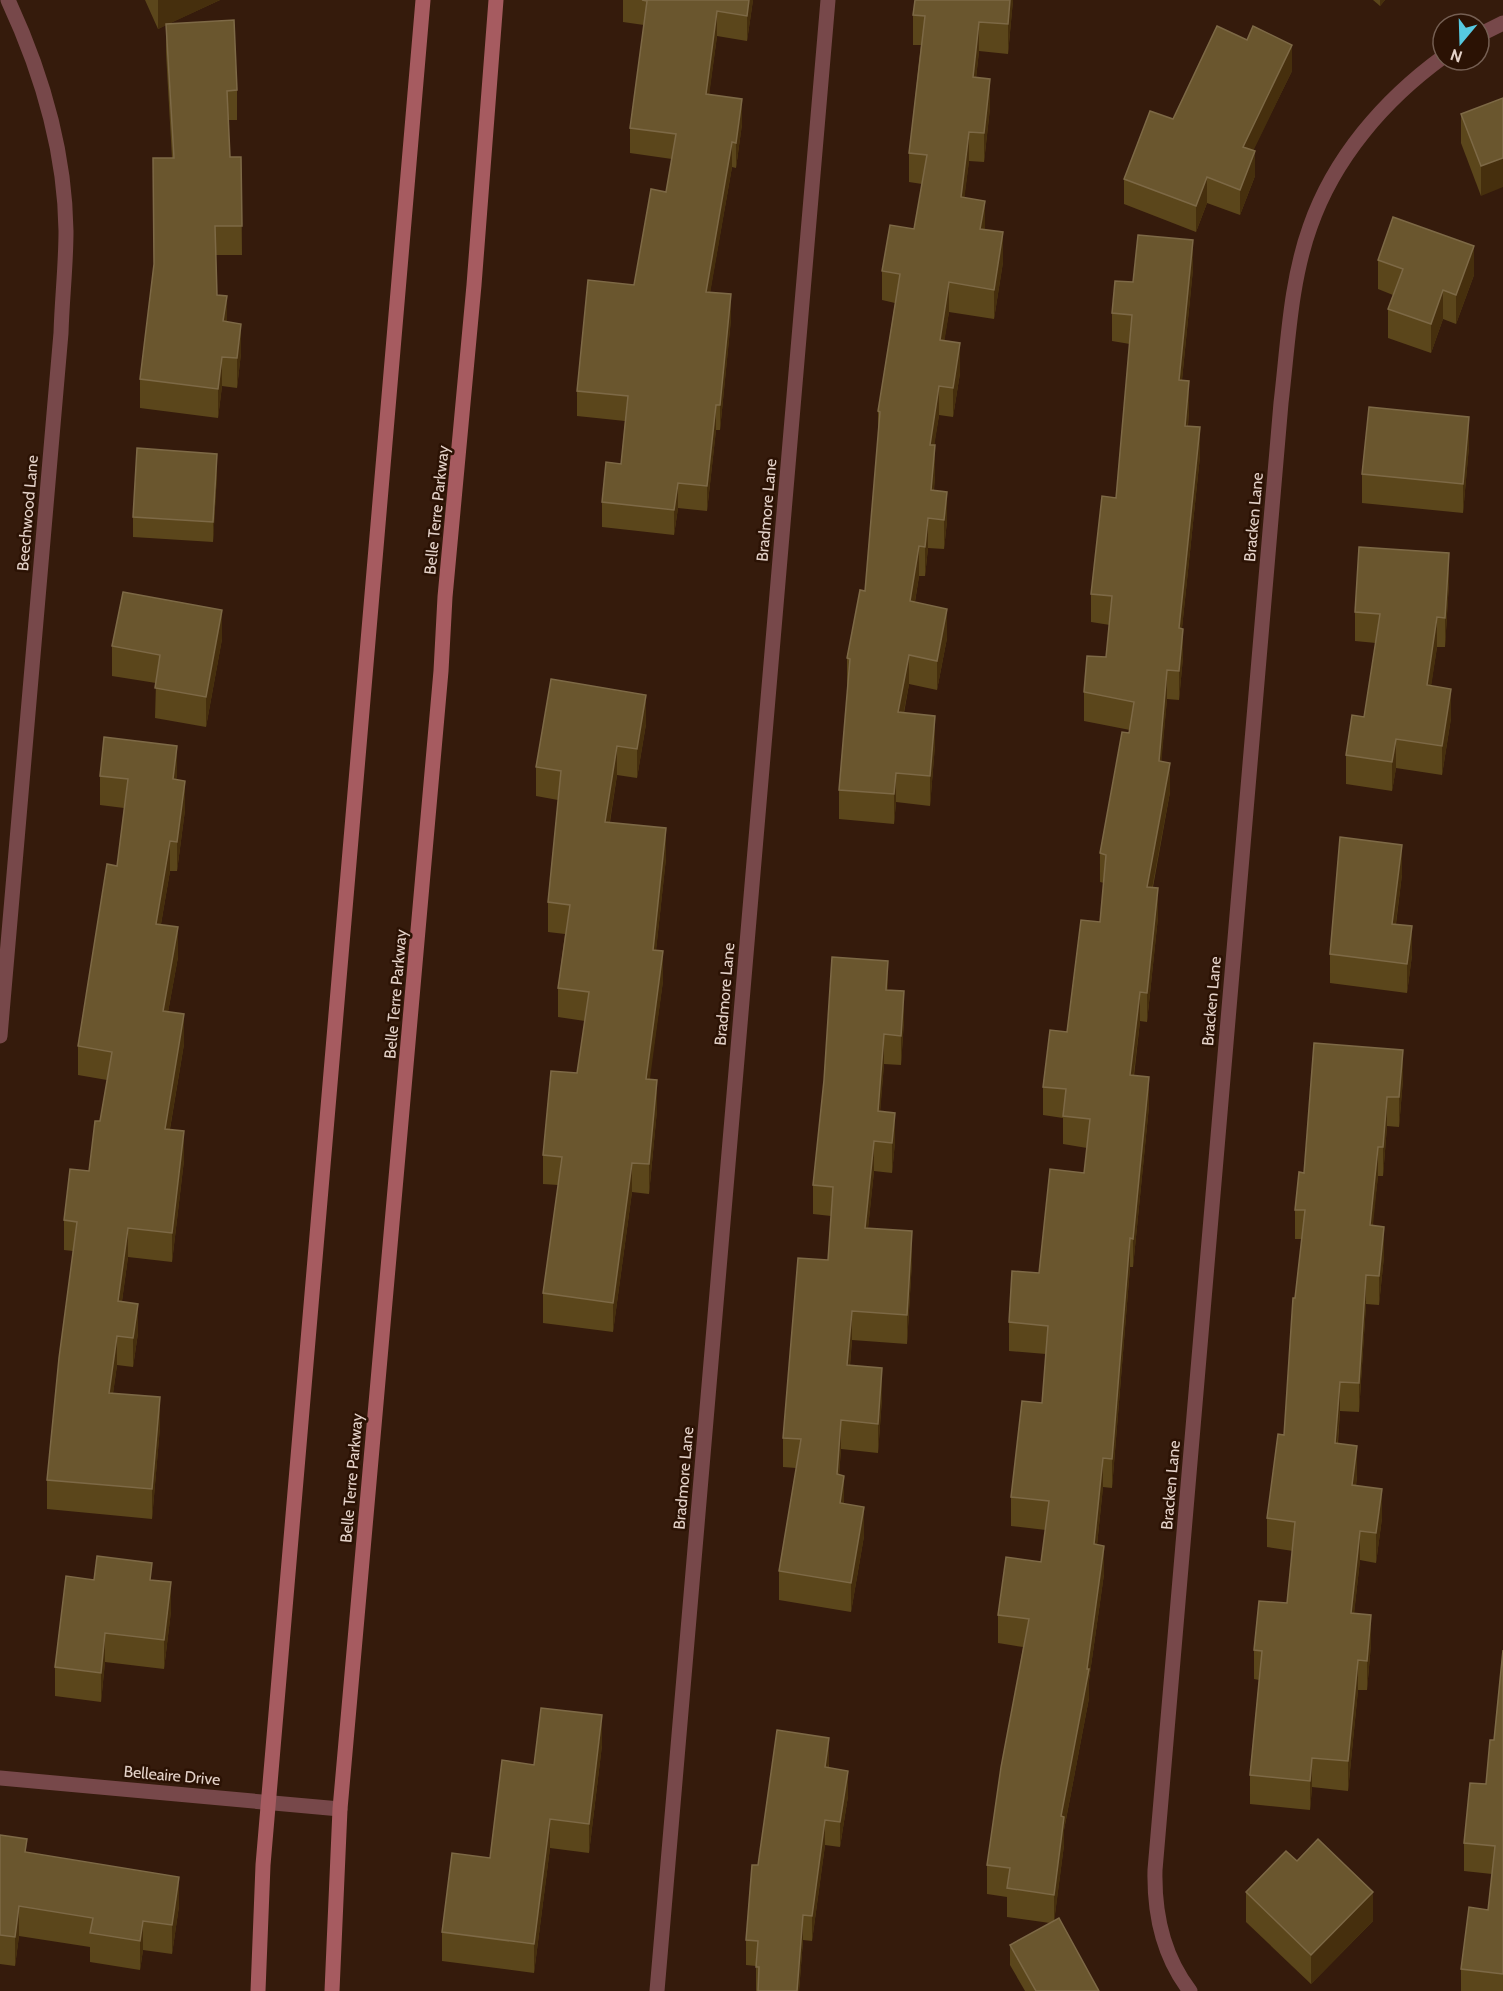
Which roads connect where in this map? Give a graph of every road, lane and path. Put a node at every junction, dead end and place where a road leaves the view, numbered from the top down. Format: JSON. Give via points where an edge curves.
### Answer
{"nodes":[{"id":1,"x":8,"y":0,"type":"edge"},
{"id":2,"x":423,"y":0,"type":"edge"},
{"id":3,"x":496,"y":0,"type":"edge"},
{"id":4,"x":828,"y":0,"type":"edge"},
{"id":5,"x":1431,"y":67,"type":"edge"},
{"id":6,"x":0,"y":1036,"type":"edge"},
{"id":7,"x":0,"y":1778,"type":"edge"},
{"id":8,"x":269,"y":1804,"type":"junction"},
{"id":9,"x":340,"y":1809,"type":"junction"},
{"id":10,"x":258,"y":1991,"type":"edge"},
{"id":11,"x":332,"y":1991,"type":"edge"},
{"id":12,"x":657,"y":1991,"type":"edge"},
{"id":13,"x":1190,"y":1991,"type":"edge"}],
"edges":[{"from":1,"to":6,"type":"street","name":"Beechwood Lane","via":[[49,113],[60,165],[66,230],[61,333]]},
{"from":2,"to":8,"type":"main road"},
{"from":3,"to":9,"type":"main road","name":"Belle Terre Parkway"},
{"from":4,"to":12,"type":"street","name":"Bradmore Lane"},
{"from":5,"to":13,"type":"street","name":"Bracken Lane","via":[[1396,95],[1360,135],[1322,196],[1309,229],[1293,302],[1280,415],[1155,1870],[1158,1924],[1168,1952]]},
{"from":7,"to":8,"type":"street","name":"Belleaire Drive"},
{"from":8,"to":9,"type":"street","name":"Belleaire Drive"},
{"from":8,"to":10,"type":"main road"},
{"from":9,"to":11,"type":"main road","name":"Belle Terre Parkway"}]}
